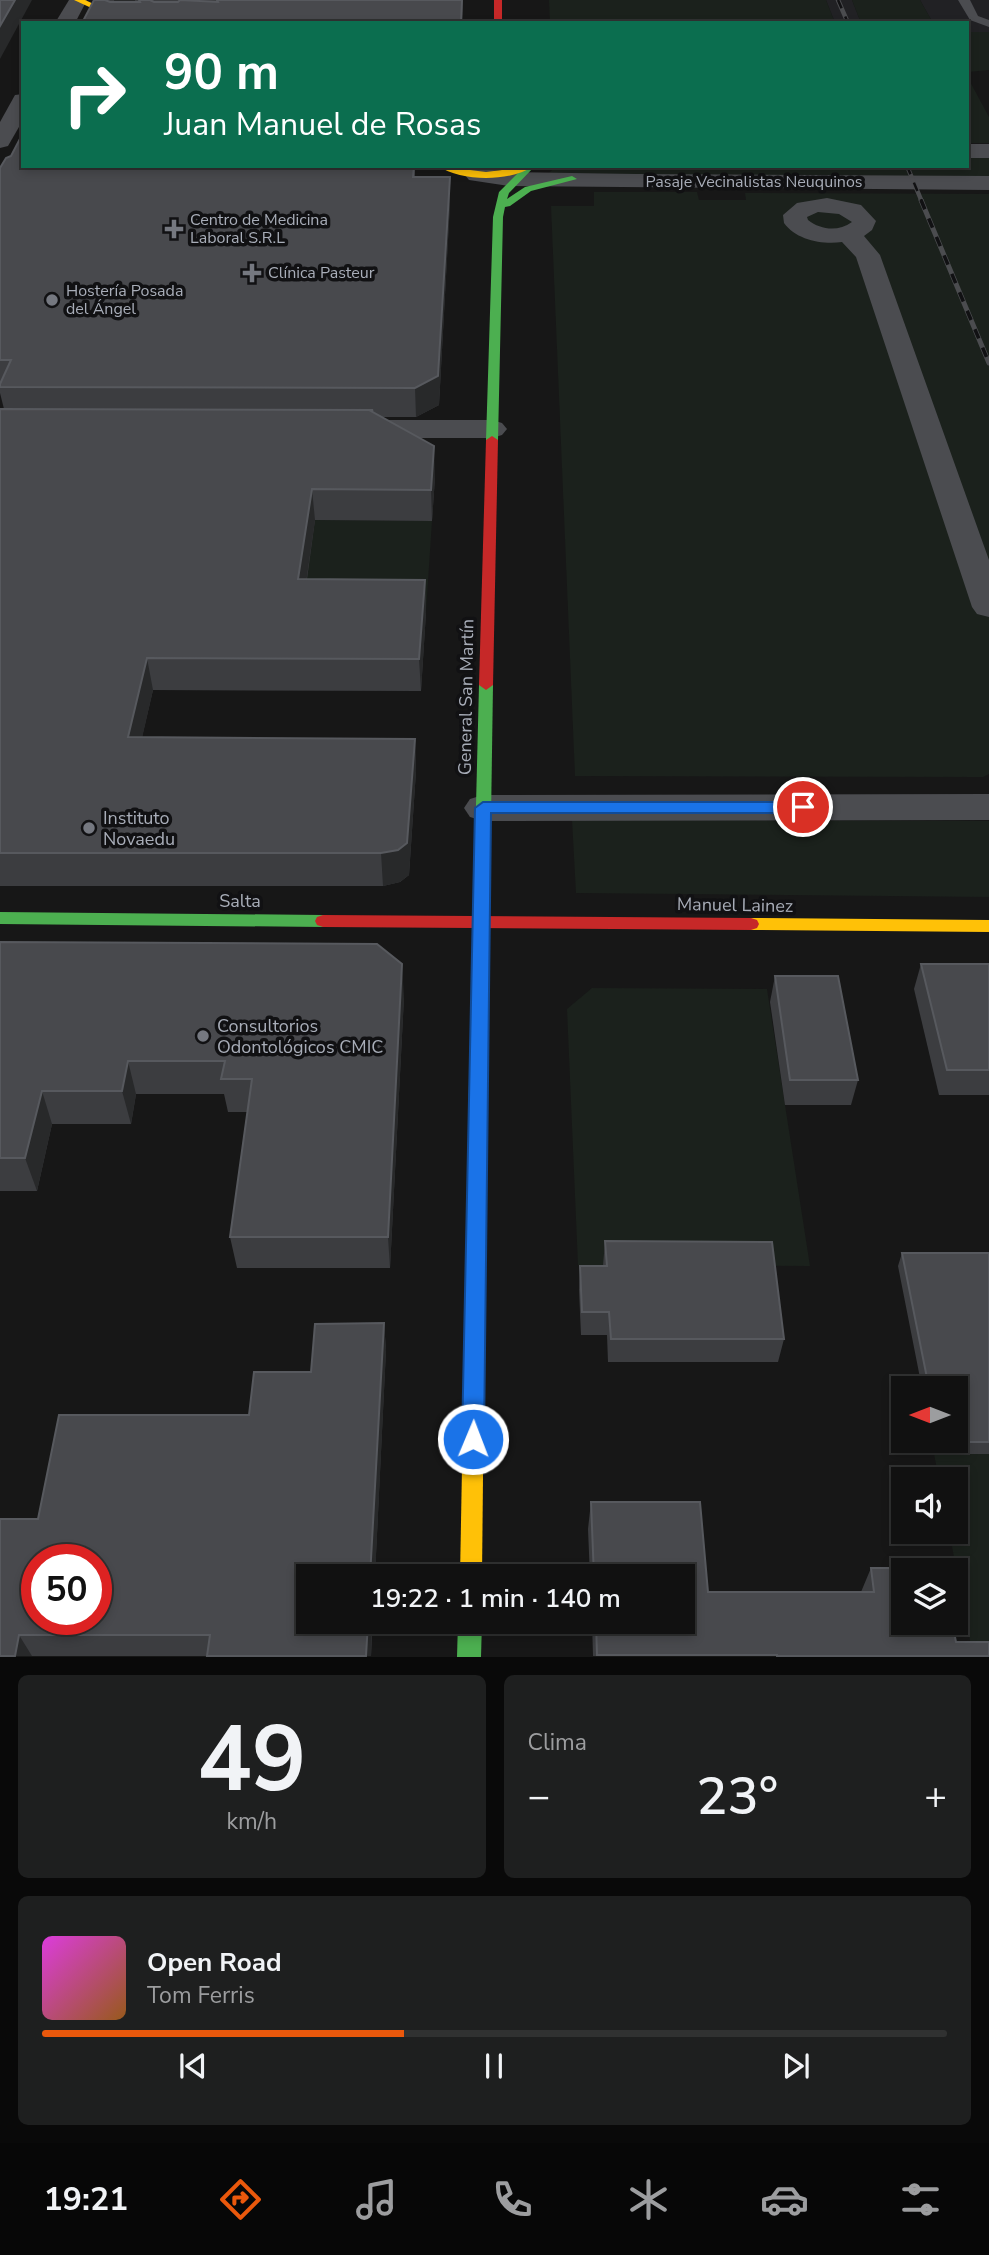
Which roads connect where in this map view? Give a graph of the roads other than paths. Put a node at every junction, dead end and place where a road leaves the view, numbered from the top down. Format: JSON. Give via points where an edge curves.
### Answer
{"nodes":[{"id":1,"x":78,"y":0,"type":"edge"},
{"id":2,"x":498,"y":0,"type":"edge"},
{"id":3,"x":964,"y":0,"type":"edge"},
{"id":4,"x":130,"y":17,"type":"edge"},
{"id":5,"x":66,"y":21,"type":"edge"},
{"id":6,"x":498,"y":21,"type":"edge"},
{"id":7,"x":989,"y":23,"type":"edge"},
{"id":8,"x":21,"y":104,"type":"edge"},
{"id":9,"x":0,"y":141,"type":"edge"},
{"id":10,"x":969,"y":151,"type":"edge"},
{"id":11,"x":989,"y":151,"type":"edge"},
{"id":12,"x":450,"y":168,"type":"edge"},
{"id":13,"x":525,"y":171,"type":"edge"},
{"id":14,"x":477,"y":175,"type":"joint"},
{"id":15,"x":572,"y":179,"type":"junction"},
{"id":16,"x":989,"y":183,"type":"edge"},
{"id":17,"x":498,"y":217,"type":"junction"},
{"id":18,"x":848,"y":234,"type":"dead end"},
{"id":19,"x":320,"y":428,"type":"edge"},
{"id":20,"x":492,"y":429,"type":"junction"},
{"id":21,"x":989,"y":607,"type":"edge"},
{"id":22,"x":989,"y":807,"type":"edge"},
{"id":23,"x":483,"y":808,"type":"junction"},
{"id":24,"x":0,"y":918,"type":"edge"},
{"id":25,"x":480,"y":922,"type":"junction"},
{"id":26,"x":989,"y":926,"type":"edge"},
{"id":27,"x":471,"y":1564,"type":"edge"},
{"id":28,"x":470,"y":1634,"type":"edge"},
{"id":29,"x":469,"y":1657,"type":"edge"}],
"edges":[{"from":1,"to":4,"type":"main road"},
{"from":1,"to":5,"type":"street"},
{"from":2,"to":6,"type":"main road"},
{"from":3,"to":7,"type":"lane","via":[[974,18]]},
{"from":8,"to":9,"type":"street"},
{"from":10,"to":11,"type":"street"},
{"from":12,"to":14,"type":"main road"},
{"from":13,"to":14,"type":"street","name":"Pasaje Vecinalistas Neuquinos"},
{"from":13,"to":15,"type":"street","name":"Pasaje Vecinalistas Neuquinos"},
{"from":13,"to":17,"type":"main road","name":"General San Martín","via":[[504,192]]},
{"from":15,"to":16,"type":"street","name":"Pasaje Vecinalistas Neuquinos"},
{"from":15,"to":17,"type":"main road","via":[[520,192]]},
{"from":17,"to":20,"type":"main road","name":"General San Martín"},
{"from":18,"to":21,"type":"street","via":[[868,255]]},
{"from":19,"to":20,"type":"street"},
{"from":20,"to":23,"type":"main road","name":"General San Martín"},
{"from":22,"to":23,"type":"street"},
{"from":23,"to":25,"type":"main road","name":"General San Martín"},
{"from":24,"to":25,"type":"main road","name":"Salta"},
{"from":25,"to":26,"type":"main road","name":"Manuel Lainez"},
{"from":25,"to":27,"type":"main road","name":"General San Martín"},
{"from":28,"to":29,"type":"main road"}]}
